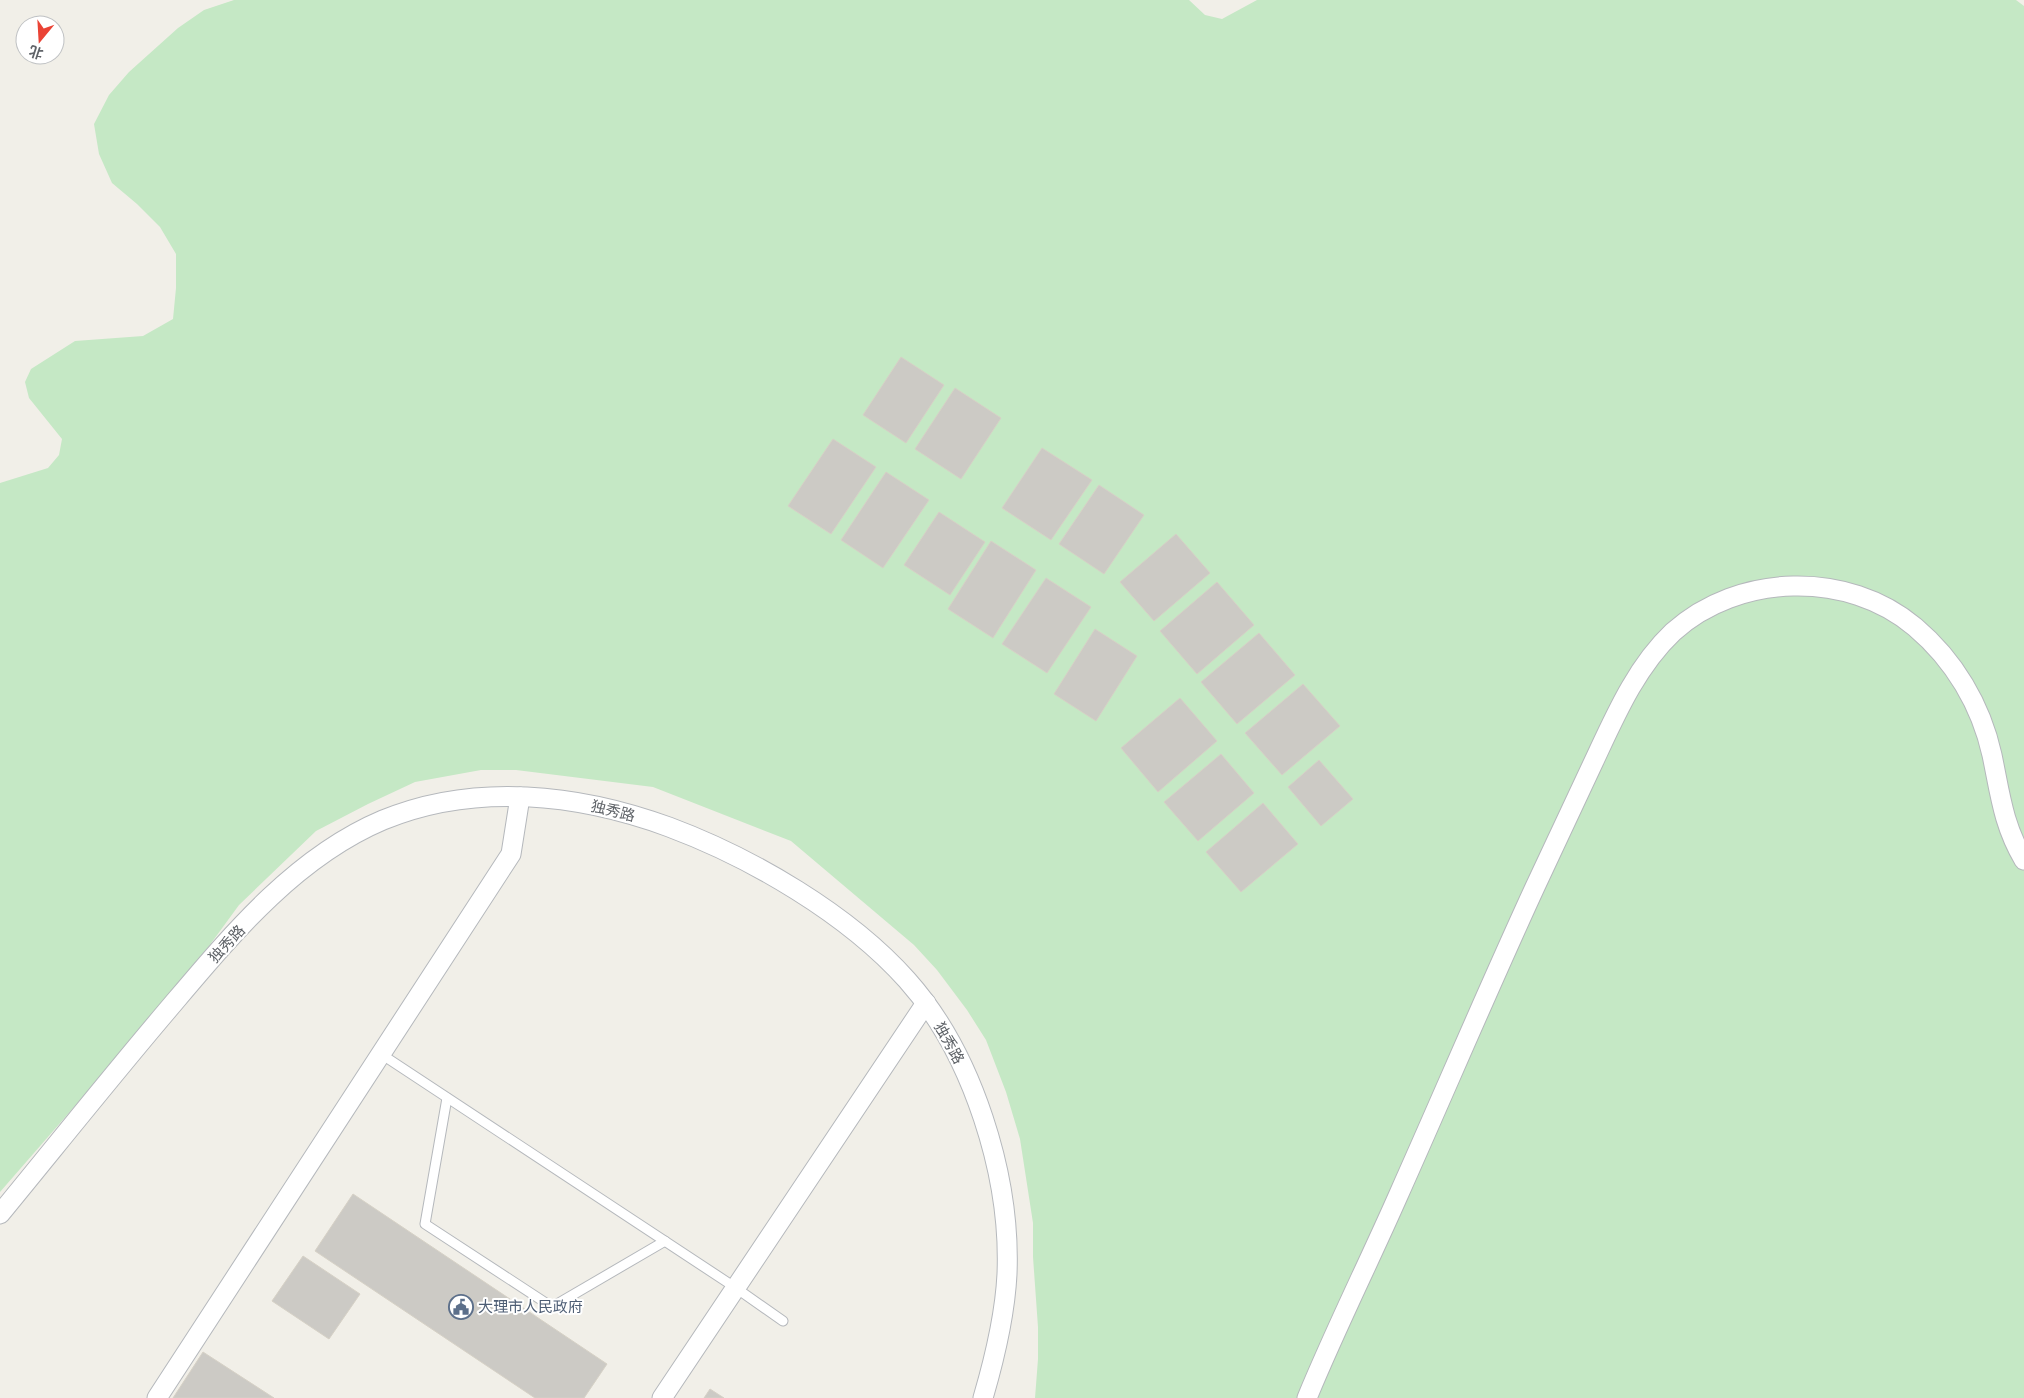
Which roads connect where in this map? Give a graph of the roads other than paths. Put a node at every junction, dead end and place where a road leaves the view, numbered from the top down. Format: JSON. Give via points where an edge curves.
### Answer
{"nodes":[{"id":1,"x":520,"y":797,"type":"junction"},
{"id":2,"x":2024,"y":860,"type":"edge"},
{"id":3,"x":926,"y":1003,"type":"junction"},
{"id":4,"x":380,"y":1054,"type":"junction"},
{"id":5,"x":447,"y":1098,"type":"junction"},
{"id":6,"x":0,"y":1214,"type":"edge"},
{"id":7,"x":665,"y":1241,"type":"junction"},
{"id":8,"x":736,"y":1288,"type":"junction"},
{"id":9,"x":783,"y":1321,"type":"dead end"},
{"id":10,"x":157,"y":1398,"type":"edge"},
{"id":11,"x":662,"y":1398,"type":"edge"},
{"id":12,"x":984,"y":1398,"type":"edge"},
{"id":13,"x":1307,"y":1398,"type":"edge"}],
"edges":[{"from":1,"to":3,"type":"street","name":"独秀路","via":[[566,800],[630,814],[678,830],[734,856],[785,884],[851,928],[882,954]]},
{"from":1,"to":4,"type":"street","via":[[511,854]]},
{"from":1,"to":6,"type":"street","name":"独秀路","via":[[461,800],[396,816],[344,840],[295,874],[263,904],[187,988]]},
{"from":2,"to":13,"type":"street","via":[[2008,828],[2000,802],[1987,736],[1979,713],[1954,668],[1914,625],[1864,597],[1837,589],[1807,586],[1756,590],[1688,621],[1647,662],[1613,720],[1508,946]]},
{"from":3,"to":8,"type":"street"},
{"from":3,"to":12,"type":"street","name":"独秀路","via":[[954,1048],[977,1102],[992,1149],[1002,1202],[1007,1256],[1006,1295]]},
{"from":4,"to":5,"type":"lane"},
{"from":4,"to":10,"type":"street"},
{"from":5,"to":7,"type":"lane"},
{"from":5,"to":7,"type":"lane","via":[[425,1224],[552,1307]]},
{"from":7,"to":8,"type":"lane"},
{"from":8,"to":9,"type":"lane"},
{"from":8,"to":11,"type":"street"}]}
